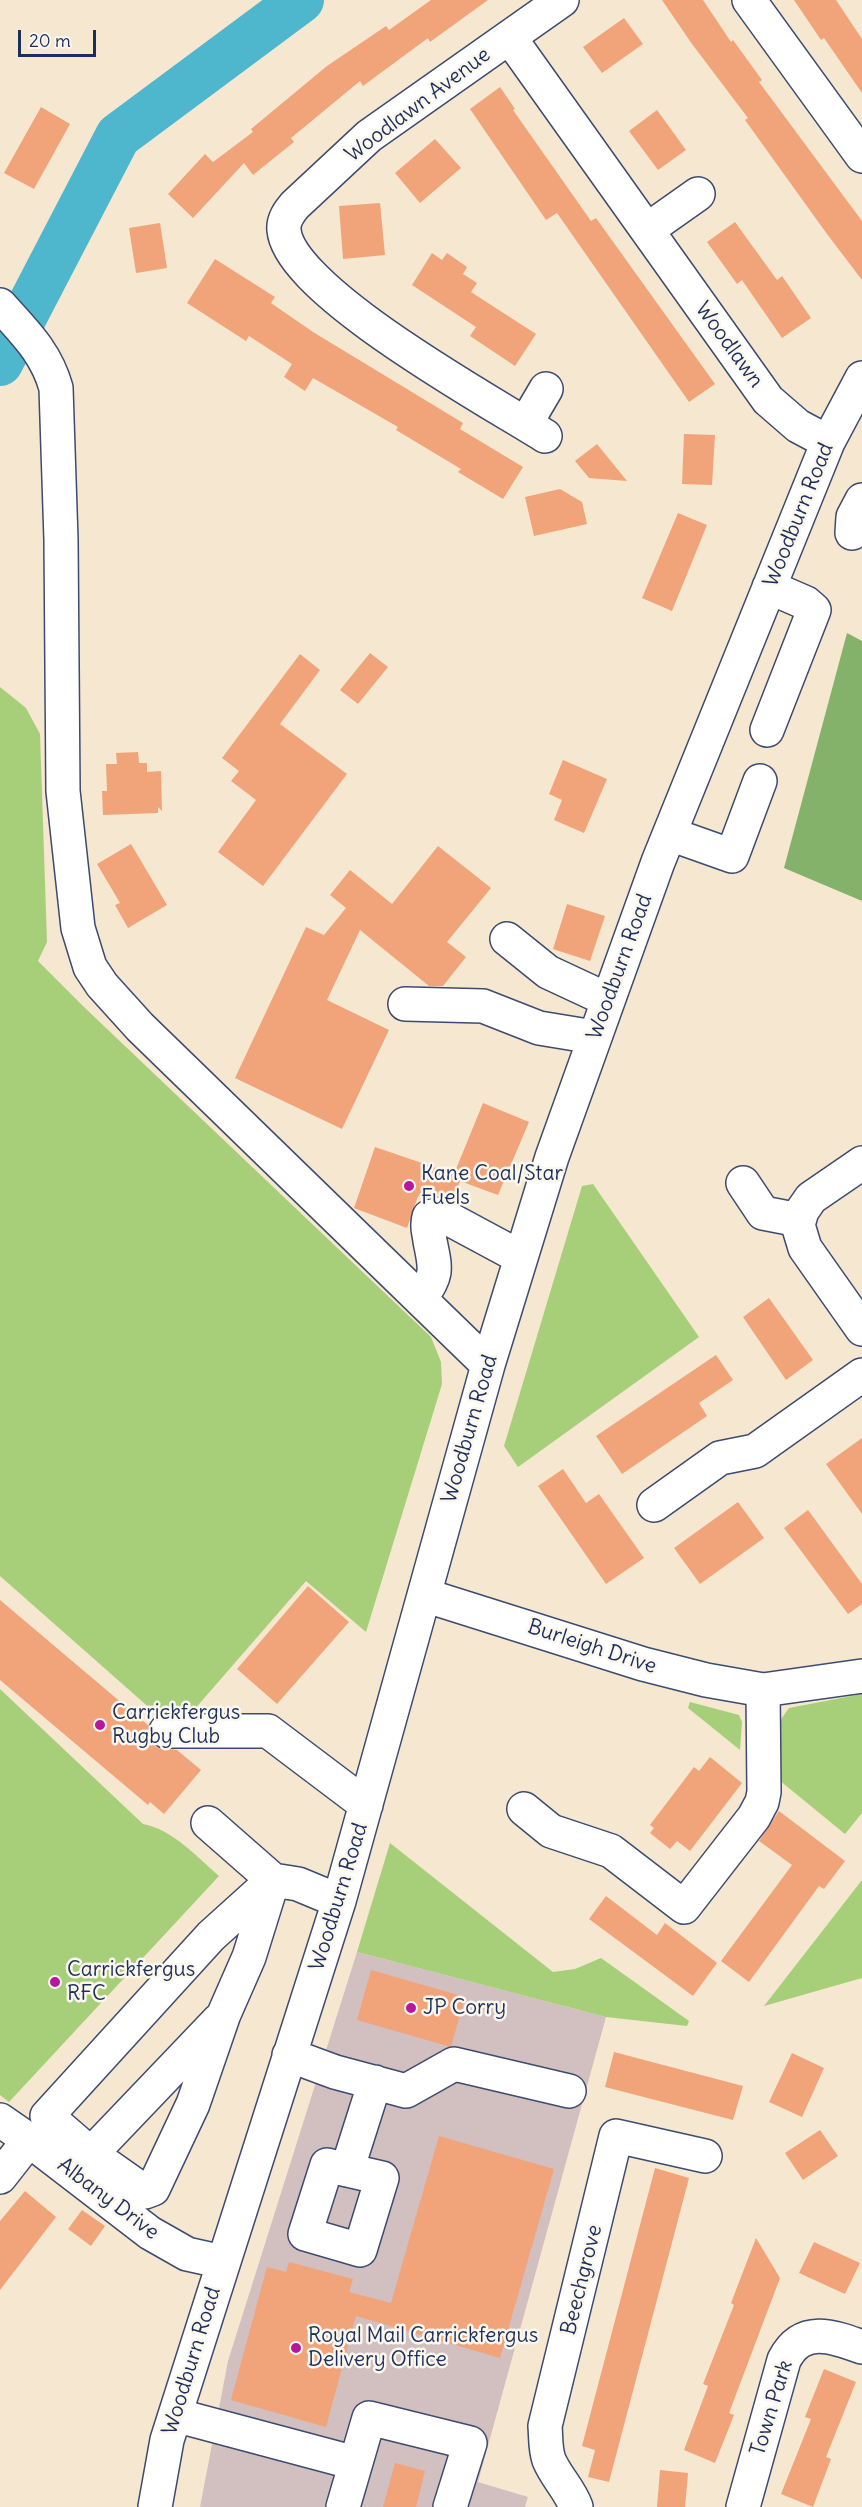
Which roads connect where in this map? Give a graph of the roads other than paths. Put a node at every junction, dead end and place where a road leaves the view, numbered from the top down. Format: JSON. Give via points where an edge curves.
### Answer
{"nodes":[{"id":1,"x":562,"y":0,"type":"edge"},
{"id":2,"x":749,"y":0,"type":"edge"},
{"id":3,"x":510,"y":38,"type":"junction"},
{"id":4,"x":862,"y":156,"type":"edge"},
{"id":5,"x":698,"y":194,"type":"dead end"},
{"id":6,"x":647,"y":230,"type":"junction"},
{"id":7,"x":3,"y":309,"type":"edge"},
{"id":8,"x":862,"y":378,"type":"edge"},
{"id":9,"x":546,"y":389,"type":"dead end"},
{"id":10,"x":828,"y":442,"type":"junction"},
{"id":11,"x":862,"y":500,"type":"edge"},
{"id":12,"x":852,"y":532,"type":"dead end"},
{"id":13,"x":769,"y":587,"type":"junction"},
{"id":14,"x":767,"y":730,"type":"dead end"},
{"id":15,"x":759,"y":781,"type":"dead end"},
{"id":16,"x":670,"y":834,"type":"junction"},
{"id":17,"x":507,"y":939,"type":"dead end"},
{"id":18,"x":608,"y":1000,"type":"junction"},
{"id":19,"x":405,"y":1004,"type":"dead end"},
{"id":20,"x":594,"y":1037,"type":"junction"},
{"id":21,"x":862,"y":1163,"type":"edge"},
{"id":22,"x":743,"y":1183,"type":"dead end"},
{"id":23,"x":799,"y":1220,"type":"junction"},
{"id":24,"x":520,"y":1257,"type":"junction"},
{"id":25,"x":420,"y":1299,"type":"junction"},
{"id":26,"x":862,"y":1329,"type":"edge"},
{"id":27,"x":488,"y":1365,"type":"junction"},
{"id":28,"x":862,"y":1375,"type":"edge"},
{"id":29,"x":654,"y":1505,"type":"dead end"},
{"id":30,"x":424,"y":1595,"type":"junction"},
{"id":31,"x":862,"y":1676,"type":"edge"},
{"id":32,"x":763,"y":1690,"type":"junction"},
{"id":33,"x":166,"y":1731,"type":"dead end"},
{"id":34,"x":366,"y":1805,"type":"junction"},
{"id":35,"x":524,"y":1809,"type":"dead end"},
{"id":36,"x":208,"y":1823,"type":"dead end"},
{"id":37,"x":273,"y":1880,"type":"junction"},
{"id":38,"x":339,"y":1901,"type":"junction"},
{"id":39,"x":224,"y":2014,"type":"junction"},
{"id":40,"x":290,"y":2055,"type":"junction"},
{"id":41,"x":375,"y":2082,"type":"junction"},
{"id":42,"x":569,"y":2091,"type":"dead end"},
{"id":43,"x":0,"y":2120,"type":"edge"},
{"id":44,"x":29,"y":2140,"type":"junction"},
{"id":45,"x":91,"y":2154,"type":"junction"},
{"id":46,"x":705,"y":2157,"type":"dead end"},
{"id":47,"x":347,"y":2170,"type":"dead end"},
{"id":48,"x":0,"y":2177,"type":"edge"},
{"id":49,"x":223,"y":2262,"type":"junction"},
{"id":50,"x":862,"y":2347,"type":"edge"},
{"id":51,"x":175,"y":2415,"type":"junction"},
{"id":52,"x":355,"y":2463,"type":"junction"},
{"id":53,"x":155,"y":2507,"type":"edge"},
{"id":54,"x":343,"y":2507,"type":"edge"},
{"id":55,"x":450,"y":2507,"type":"edge"},
{"id":56,"x":576,"y":2507,"type":"edge"},
{"id":57,"x":743,"y":2507,"type":"edge"}],
"edges":[{"from":1,"to":3,"type":"street","name":"Woodlawn Avenue"},
{"from":2,"to":4,"type":"street"},
{"from":3,"to":6,"type":"street","name":"Woodlawn"},
{"from":3,"to":9,"type":"street","name":"Woodlawn Avenue","via":[[369,136],[295,205],[284,230],[303,265],[334,297],[446,376],[536,430]]},
{"from":5,"to":6,"type":"street"},
{"from":6,"to":10,"type":"street","name":"Woodlawn","via":[[768,400],[798,426]]},
{"from":7,"to":25,"type":"street","via":[[50,367],[56,388],[63,791],[78,928],[90,967],[140,1027]]},
{"from":8,"to":10,"type":"street","name":"Woodburn Road"},
{"from":10,"to":13,"type":"street","name":"Woodburn Road"},
{"from":11,"to":12,"type":"street"},
{"from":13,"to":14,"type":"street","via":[[814,610]]},
{"from":13,"to":16,"type":"street","name":"Woodburn Road"},
{"from":15,"to":16,"type":"street","via":[[732,856]]},
{"from":16,"to":18,"type":"street","name":"Woodburn Road"},
{"from":17,"to":18,"type":"street","via":[[548,972]]},
{"from":18,"to":20,"type":"street","name":"Woodburn Road"},
{"from":19,"to":20,"type":"street","via":[[483,1006],[539,1028]]},
{"from":20,"to":24,"type":"street","name":"Woodburn Road"},
{"from":21,"to":23,"type":"street","via":[[811,1198]]},
{"from":22,"to":23,"type":"street","via":[[763,1213]]},
{"from":23,"to":26,"type":"street","via":[[799,1234],[806,1248]]},
{"from":24,"to":25,"type":"street","via":[[440,1214],[429,1217],[426,1228],[435,1268],[433,1281]]},
{"from":24,"to":27,"type":"street","name":"Woodburn Road"},
{"from":25,"to":27,"type":"street"},
{"from":27,"to":30,"type":"street","name":"Woodburn Road"},
{"from":28,"to":29,"type":"street","via":[[755,1451],[720,1458]]},
{"from":30,"to":32,"type":"street","name":"Burleigh Drive","via":[[662,1670]]},
{"from":30,"to":34,"type":"street","name":"Woodburn Road"},
{"from":31,"to":32,"type":"street","name":"Burleigh Drive"},
{"from":32,"to":35,"type":"street","via":[[762,1802],[684,1906],[610,1851],[551,1831]]},
{"from":33,"to":34,"type":"street","via":[[267,1731]]},
{"from":34,"to":38,"type":"street","name":"Woodburn Road"},
{"from":36,"to":37,"type":"street"},
{"from":37,"to":38,"type":"street","via":[[298,1884]]},
{"from":37,"to":39,"type":"street","via":[[249,1957]]},
{"from":37,"to":45,"type":"street","via":[[211,1936],[47,2116]]},
{"from":38,"to":40,"type":"street","name":"Woodburn Road"},
{"from":39,"to":45,"type":"street"},
{"from":39,"to":45,"type":"street","via":[[193,2104],[153,2188],[145,2192]]},
{"from":40,"to":41,"type":"street"},
{"from":40,"to":49,"type":"street","name":"Woodburn Road"},
{"from":41,"to":42,"type":"street","via":[[406,2091],[454,2064]]},
{"from":41,"to":47,"type":"street"},
{"from":43,"to":44,"type":"street","name":"Albany Drive"},
{"from":44,"to":48,"type":"street"},
{"from":44,"to":49,"type":"street","name":"Albany Drive","via":[[150,2233],[187,2254]]},
{"from":46,"to":56,"type":"street","name":"Beechgrove","via":[[608,2134],[545,2426],[549,2462]]},
{"from":49,"to":51,"type":"street","name":"Woodburn Road"},
{"from":50,"to":57,"type":"street","name":"Town Park","via":[[819,2336],[802,2340],[790,2349]]},
{"from":51,"to":52,"type":"street"},
{"from":51,"to":53,"type":"street","name":"Woodburn Road"},
{"from":52,"to":54,"type":"street"},
{"from":52,"to":55,"type":"street","via":[[369,2418],[470,2443]]}]}
